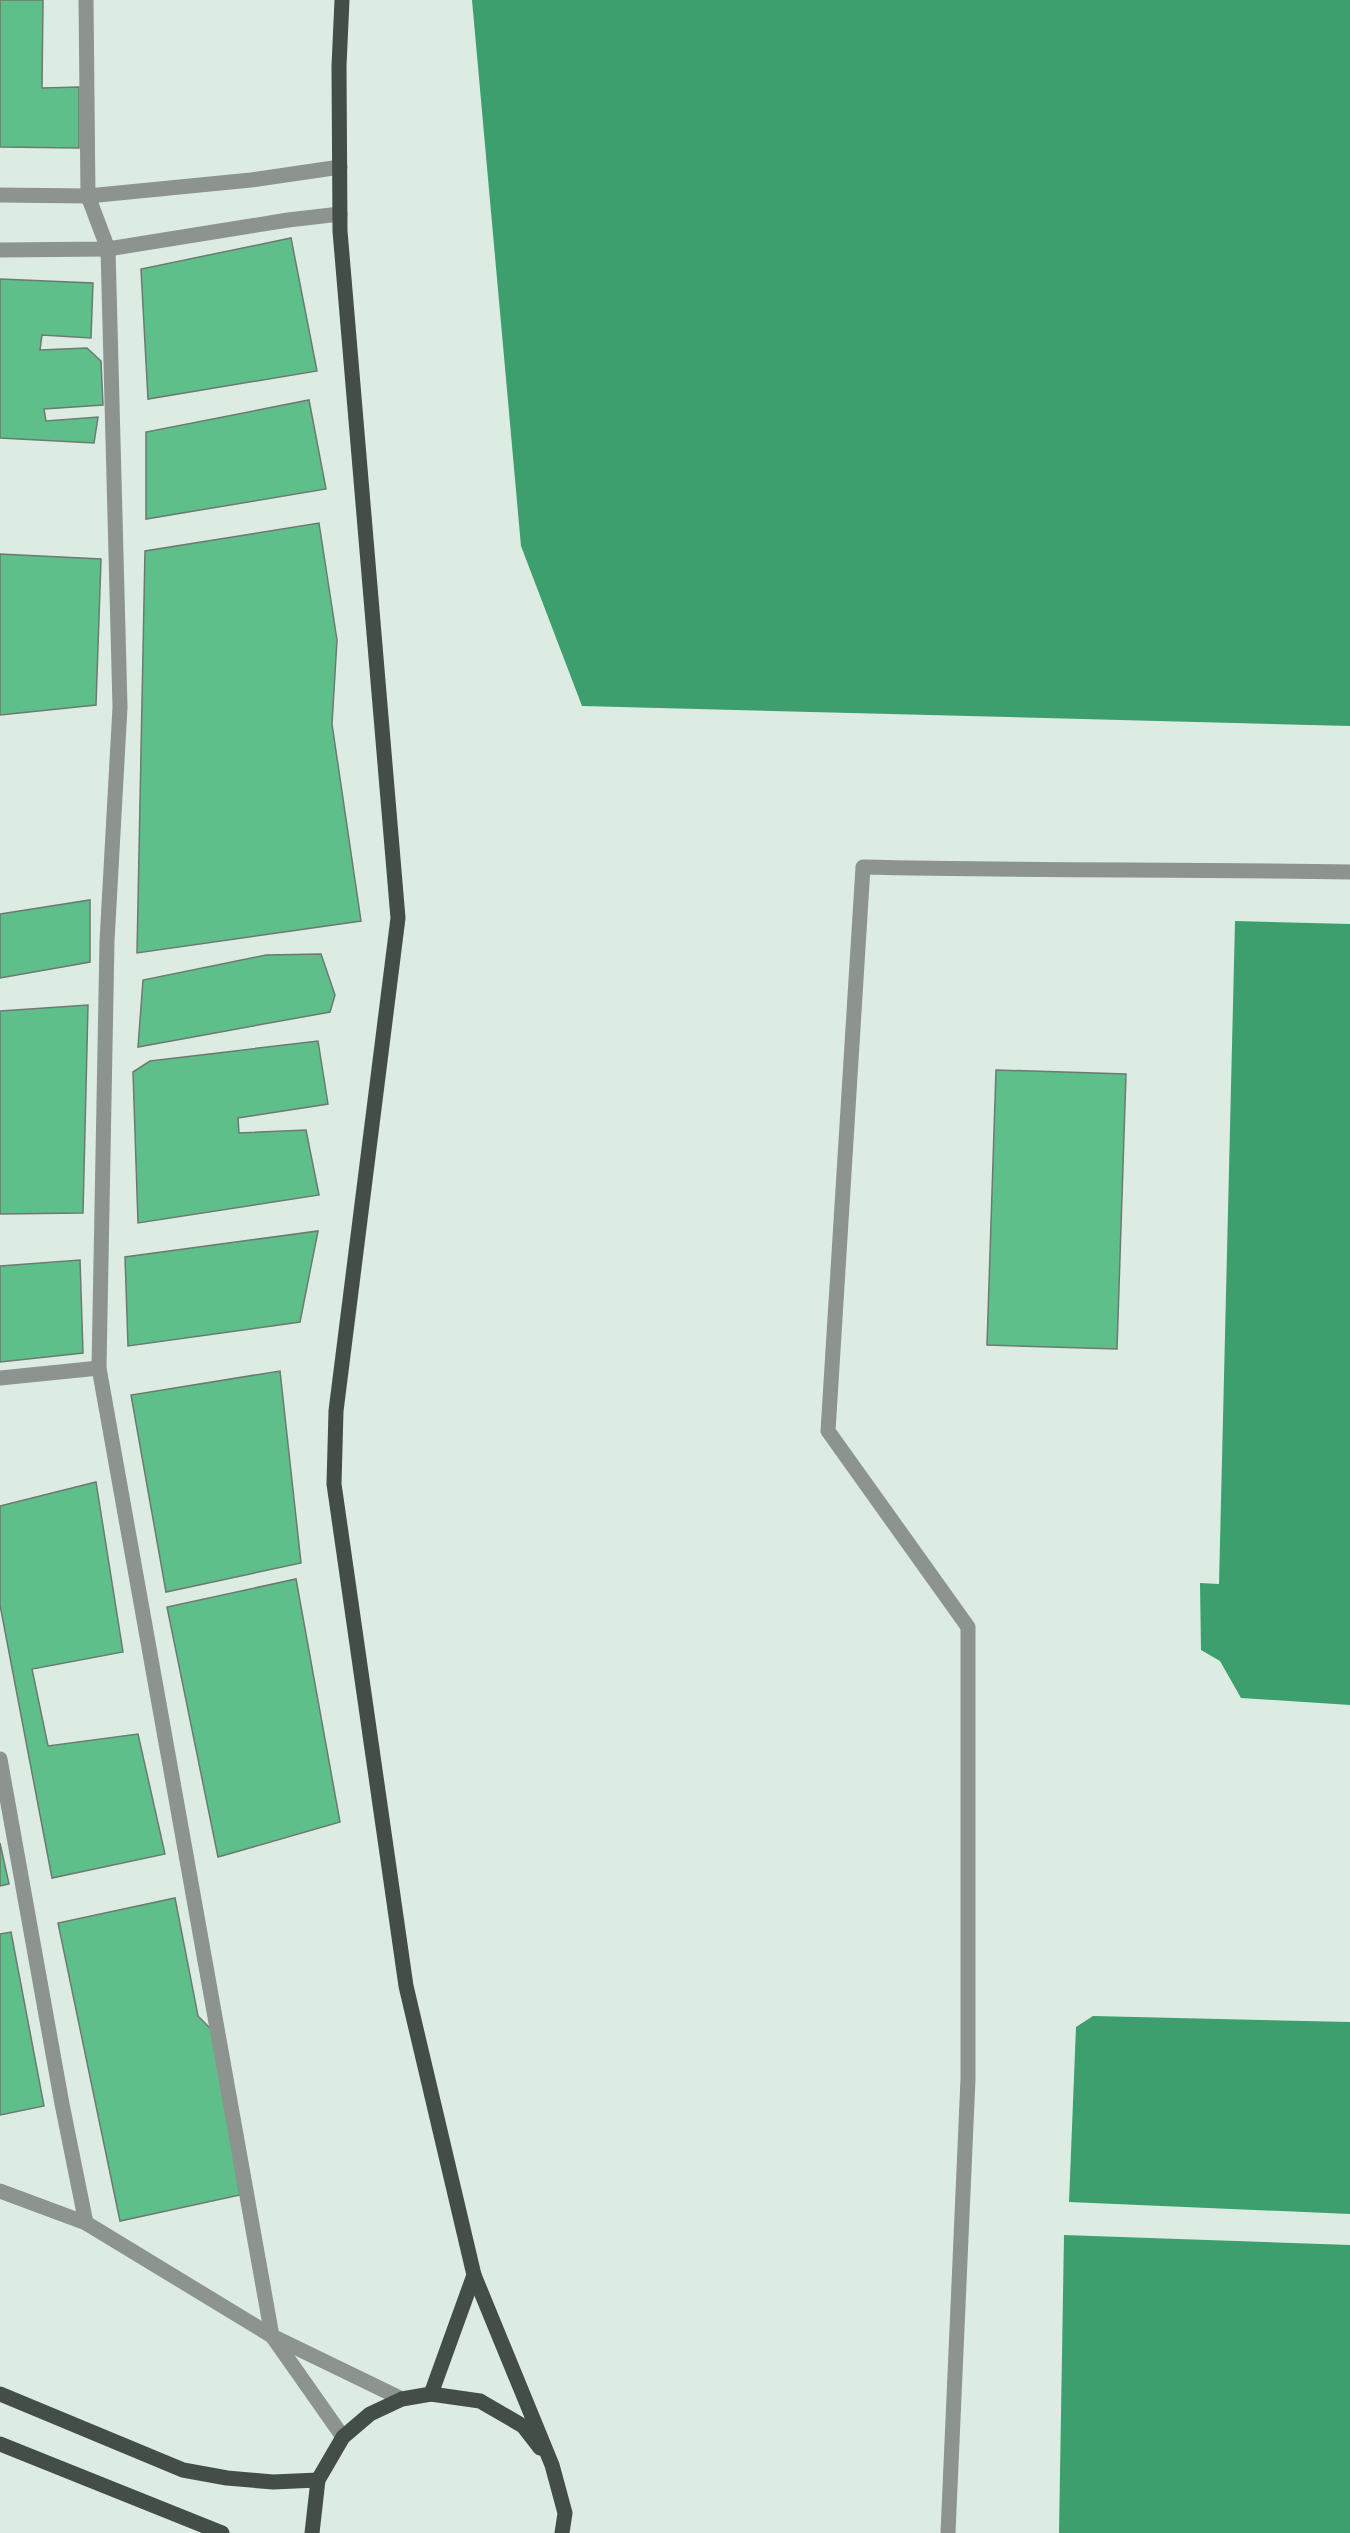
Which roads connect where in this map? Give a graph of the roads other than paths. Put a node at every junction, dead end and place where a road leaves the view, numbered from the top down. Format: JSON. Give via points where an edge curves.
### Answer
{"nodes":[{"id":1,"x":86,"y":0,"type":"edge"},
{"id":2,"x":342,"y":0,"type":"edge"},
{"id":3,"x":340,"y":166,"type":"junction"},
{"id":4,"x":0,"y":195,"type":"edge"},
{"id":5,"x":88,"y":196,"type":"junction"},
{"id":6,"x":340,"y":214,"type":"junction"},
{"id":7,"x":108,"y":249,"type":"junction"},
{"id":8,"x":0,"y":250,"type":"edge"},
{"id":9,"x":1350,"y":872,"type":"edge"},
{"id":10,"x":99,"y":1368,"type":"junction"},
{"id":11,"x":0,"y":1378,"type":"edge"},
{"id":12,"x":0,"y":1759,"type":"edge"},
{"id":13,"x":0,"y":2191,"type":"edge"},
{"id":14,"x":86,"y":2223,"type":"junction"},
{"id":15,"x":474,"y":2275,"type":"junction"},
{"id":16,"x":272,"y":2337,"type":"junction"},
{"id":17,"x":0,"y":2394,"type":"edge"},
{"id":18,"x":431,"y":2394,"type":"junction"},
{"id":19,"x":402,"y":2400,"type":"junction"},
{"id":20,"x":343,"y":2437,"type":"junction"},
{"id":21,"x":0,"y":2444,"type":"edge"},
{"id":22,"x":552,"y":2465,"type":"junction"},
{"id":23,"x":318,"y":2480,"type":"junction"},
{"id":24,"x":222,"y":2533,"type":"edge"},
{"id":25,"x":312,"y":2533,"type":"edge"},
{"id":26,"x":562,"y":2533,"type":"edge"},
{"id":27,"x":948,"y":2533,"type":"edge"}],
"edges":[{"from":1,"to":5,"type":"street"},
{"from":2,"to":3,"type":"main road"},
{"from":3,"to":5,"type":"street","via":[[251,180]]},
{"from":3,"to":6,"type":"main road"},
{"from":4,"to":5,"type":"street"},
{"from":5,"to":7,"type":"street"},
{"from":6,"to":7,"type":"street"},
{"from":6,"to":15,"type":"main road","via":[[398,918],[336,1411],[334,1484],[406,1986]]},
{"from":7,"to":8,"type":"street"},
{"from":7,"to":10,"type":"street","via":[[120,706],[107,941]]},
{"from":9,"to":27,"type":"street","via":[[863,867],[828,1431],[968,1628],[968,2079]]},
{"from":10,"to":11,"type":"street"},
{"from":10,"to":16,"type":"street"},
{"from":12,"to":14,"type":"street"},
{"from":13,"to":14,"type":"street"},
{"from":14,"to":16,"type":"street"},
{"from":15,"to":18,"type":"main road"},
{"from":15,"to":22,"type":"main road"},
{"from":16,"to":19,"type":"street"},
{"from":16,"to":20,"type":"street"},
{"from":17,"to":23,"type":"main road","via":[[183,2470],[273,2482]]},
{"from":18,"to":19,"type":"main road"},
{"from":18,"to":22,"type":"main road","via":[[480,2401],[489,2406],[523,2426]]},
{"from":19,"to":20,"type":"main road","via":[[370,2414]]},
{"from":20,"to":23,"type":"main road"},
{"from":21,"to":24,"type":"main road"},
{"from":22,"to":26,"type":"main road","via":[[565,2512]]},
{"from":23,"to":25,"type":"main road"}]}
